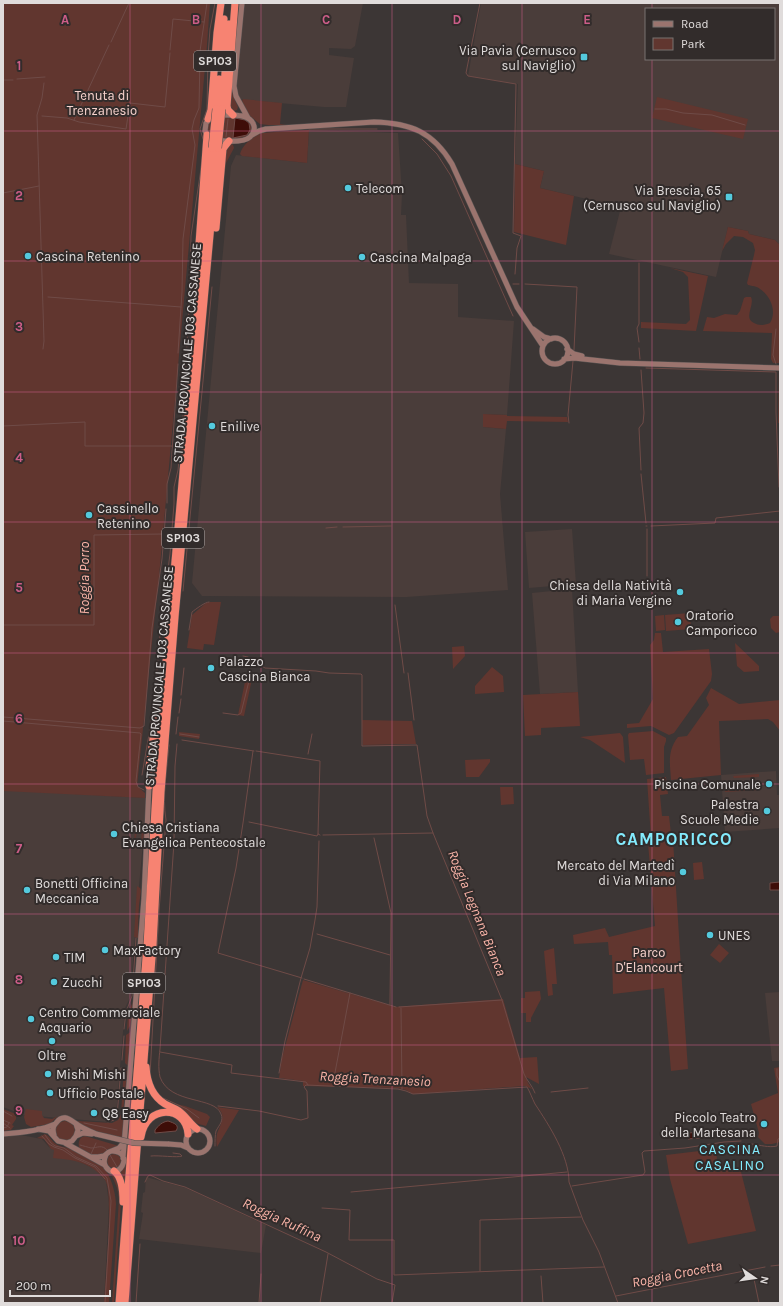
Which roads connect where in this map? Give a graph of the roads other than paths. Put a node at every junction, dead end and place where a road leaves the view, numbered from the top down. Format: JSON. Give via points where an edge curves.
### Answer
{"nodes":[{"id":1,"x":222,"y":3,"type":"edge"},
{"id":2,"x":225,"y":3,"type":"edge"},
{"id":3,"x":231,"y":3,"type":"edge"},
{"id":4,"x":235,"y":3,"type":"edge"},
{"id":5,"x":242,"y":3,"type":"edge"},
{"id":6,"x":240,"y":104,"type":"junction"},
{"id":7,"x":219,"y":109,"type":"junction"},
{"id":8,"x":234,"y":115,"type":"junction"},
{"id":9,"x":208,"y":119,"type":"junction"},
{"id":10,"x":250,"y":120,"type":"junction"},
{"id":11,"x":266,"y":129,"type":"junction"},
{"id":12,"x":208,"y":135,"type":"junction"},
{"id":13,"x":252,"y":135,"type":"junction"},
{"id":14,"x":229,"y":141,"type":"junction"},
{"id":15,"x":215,"y":148,"type":"junction"},
{"id":16,"x":527,"y":324,"type":"junction"},
{"id":17,"x":551,"y":339,"type":"junction"},
{"id":18,"x":543,"y":346,"type":"junction"},
{"id":19,"x":567,"y":349,"type":"junction"},
{"id":20,"x":564,"y":359,"type":"junction"},
{"id":21,"x":589,"y":359,"type":"junction"},
{"id":22,"x":779,"y":368,"type":"edge"},
{"id":23,"x":195,"y":399,"type":"junction"},
{"id":24,"x":189,"y":408,"type":"junction"},
{"id":25,"x":166,"y":662,"type":"junction"},
{"id":26,"x":149,"y":786,"type":"joint"},
{"id":27,"x":153,"y":945,"type":"junction"},
{"id":28,"x":55,"y":1124,"type":"junction"},
{"id":29,"x":76,"y":1124,"type":"junction"},
{"id":30,"x":38,"y":1129,"type":"junction"},
{"id":31,"x":197,"y":1129,"type":"junction"},
{"id":32,"x":3,"y":1134,"type":"edge"},
{"id":33,"x":96,"y":1134,"type":"junction"},
{"id":34,"x":54,"y":1135,"type":"junction"},
{"id":35,"x":187,"y":1136,"type":"junction"},
{"id":36,"x":75,"y":1138,"type":"junction"},
{"id":37,"x":125,"y":1141,"type":"junction"},
{"id":38,"x":65,"y":1143,"type":"junction"},
{"id":39,"x":168,"y":1144,"type":"junction"},
{"id":40,"x":188,"y":1148,"type":"junction"},
{"id":41,"x":78,"y":1150,"type":"junction"},
{"id":42,"x":113,"y":1151,"type":"junction"},
{"id":43,"x":106,"y":1155,"type":"junction"},
{"id":44,"x":90,"y":1157,"type":"junction"},
{"id":45,"x":123,"y":1158,"type":"junction"},
{"id":46,"x":105,"y":1165,"type":"junction"},
{"id":47,"x":114,"y":1171,"type":"junction"},
{"id":48,"x":130,"y":1227,"type":"junction"},
{"id":49,"x":119,"y":1303,"type":"edge"},
{"id":50,"x":125,"y":1303,"type":"edge"}],
"edges":[{"from":1,"to":9,"type":"highway","number":"SP103"},
{"from":2,"to":7,"type":"highway","name":"STRADA PROVINCIALE 103 CASSANESE","number":"SP103"},
{"from":3,"to":7,"type":"highway","name":"STRADA PROVINCIALE 103 CASSANESE","number":"SP103"},
{"from":4,"to":8,"type":"highway","number":"SP103","via":[[227,106]]},
{"from":5,"to":6,"type":"main road","via":[[234,86]]},
{"from":6,"to":8,"type":"main road","via":[[240,111]]},
{"from":6,"to":10,"type":"main road"},
{"from":7,"to":15,"type":"highway","name":"STRADA PROVINCIALE 103 CASSANESE","number":"SP103","bridge":true},
{"from":8,"to":9,"type":"main road"},
{"from":8,"to":10,"type":"main road"},
{"from":9,"to":12,"type":"main road","via":[[205,127]]},
{"from":10,"to":11,"type":"main road"},
{"from":10,"to":13,"type":"main road","via":[[254,129]]},
{"from":11,"to":13,"type":"main road"},
{"from":11,"to":16,"type":"main road","via":[[382,122],[412,127],[425,134],[452,164]]},
{"from":12,"to":14,"type":"main road","via":[[214,140]]},
{"from":12,"to":24,"type":"highway","number":"SP103","via":[[196,275]]},
{"from":13,"to":14,"type":"main road","via":[[245,140]]},
{"from":14,"to":23,"type":"highway","number":"SP103","via":[[223,149],[200,374]]},
{"from":15,"to":23,"type":"highway","name":"STRADA PROVINCIALE 103 CASSANESE","number":"SP103"},
{"from":15,"to":24,"type":"highway","name":"STRADA PROVINCIALE 103 CASSANESE","number":"SP103"},
{"from":16,"to":17,"type":"main road","via":[[544,337]]},
{"from":16,"to":18,"type":"main road"},
{"from":17,"to":18,"type":"main road"},
{"from":17,"to":19,"type":"main road","via":[[562,340]]},
{"from":18,"to":20,"type":"main road","via":[[543,355],[549,362],[556,363]]},
{"from":19,"to":20,"type":"main road"},
{"from":19,"to":21,"type":"main road"},
{"from":20,"to":21,"type":"main road"},
{"from":21,"to":22,"type":"main road","via":[[620,363]]},
{"from":23,"to":27,"type":"highway","name":"STRADA PROVINCIALE 103 CASSANESE","number":"SP103","via":[[161,792]]},
{"from":24,"to":25,"type":"highway","name":"STRADA PROVINCIALE 103 CASSANESE","number":"SP103"},
{"from":25,"to":26,"type":"highway","number":"SP103","via":[[160,686],[148,776]]},
{"from":25,"to":49,"type":"highway","name":"STRADA PROVINCIALE 103 CASSANESE","number":"SP103"},
{"from":26,"to":37,"type":"main road","number":"SP103","via":[[144,898]]},
{"from":27,"to":31,"type":"highway","number":"SP103","via":[[146,1064],[148,1083],[158,1098],[179,1111]]},
{"from":27,"to":48,"type":"highway","name":"STRADA PROVINCIALE 103 CASSANESE","number":"SP103"},
{"from":28,"to":29,"type":"main road","via":[[66,1118]]},
{"from":28,"to":30,"type":"main road"},
{"from":28,"to":34,"type":"main road"},
{"from":29,"to":33,"type":"main road"},
{"from":29,"to":36,"type":"main road","via":[[78,1129]]},
{"from":30,"to":32,"type":"main road"},
{"from":30,"to":34,"type":"main road"},
{"from":31,"to":35,"type":"main road","via":[[192,1130]]},
{"from":31,"to":40,"type":"main road","via":[[208,1134],[210,1146],[200,1153]]},
{"from":33,"to":36,"type":"main road","via":[[84,1133]]},
{"from":33,"to":39,"type":"main road","bridge":true,"via":[[129,1142]]},
{"from":34,"to":38,"type":"main road"},
{"from":35,"to":39,"type":"main road","via":[[182,1141]]},
{"from":35,"to":40,"type":"main road"},
{"from":35,"to":48,"type":"highway","number":"SP103","via":[[184,1121],[170,1113],[155,1114],[147,1122],[141,1137]]},
{"from":36,"to":38,"type":"main road"},
{"from":36,"to":41,"type":"main road"},
{"from":37,"to":42,"type":"main road","via":[[121,1147]]},
{"from":37,"to":45,"type":"main road"},
{"from":38,"to":41,"type":"main road"},
{"from":39,"to":40,"type":"main road"},
{"from":41,"to":44,"type":"main road"},
{"from":42,"to":43,"type":"main road"},
{"from":42,"to":45,"type":"main road","via":[[119,1152]]},
{"from":43,"to":44,"type":"main road"},
{"from":43,"to":46,"type":"main road"},
{"from":44,"to":46,"type":"main road"},
{"from":45,"to":47,"type":"main road","via":[[122,1167]]},
{"from":46,"to":47,"type":"main road"},
{"from":47,"to":49,"type":"highway","number":"SP103","via":[[120,1180],[123,1196],[118,1270]]},
{"from":48,"to":50,"type":"highway","name":"STRADA PROVINCIALE 103 CASSANESE","number":"SP103"}]}
